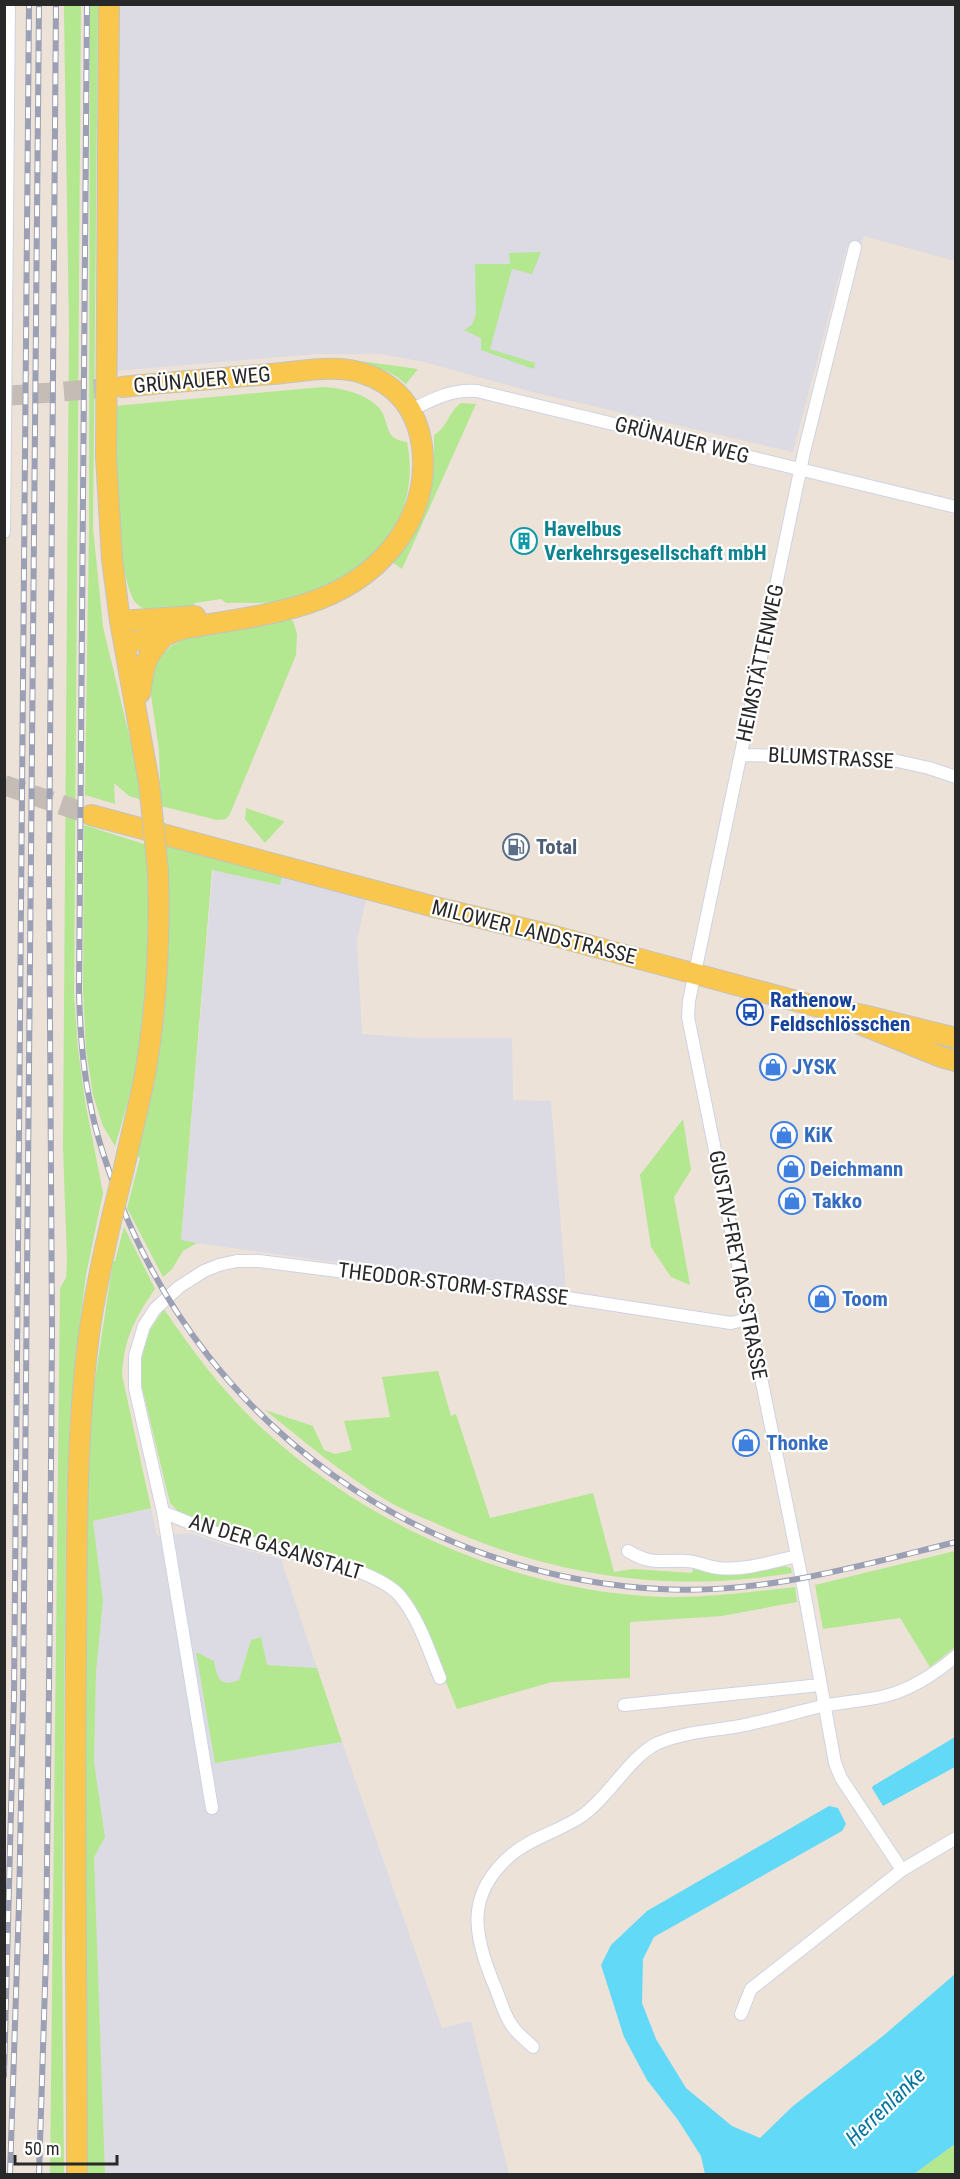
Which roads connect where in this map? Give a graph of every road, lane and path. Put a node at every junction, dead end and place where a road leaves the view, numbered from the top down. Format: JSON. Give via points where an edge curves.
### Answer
{"nodes":[{"id":1,"x":9,"y":4,"type":"edge"},
{"id":2,"x":109,"y":4,"type":"edge"},
{"id":3,"x":855,"y":247,"type":"dead end"},
{"id":4,"x":5,"y":347,"type":"edge"},
{"id":5,"x":122,"y":387,"type":"tunnel mouth"},
{"id":6,"x":411,"y":410,"type":"junction"},
{"id":7,"x":801,"y":469,"type":"junction"},
{"id":8,"x":956,"y":507,"type":"edge"},
{"id":9,"x":4,"y":532,"type":"edge"},
{"id":10,"x":275,"y":612,"type":"junction"},
{"id":11,"x":120,"y":621,"type":"junction"},
{"id":12,"x":164,"y":636,"type":"junction"},
{"id":13,"x":124,"y":643,"type":"junction"},
{"id":14,"x":138,"y":710,"type":"junction"},
{"id":15,"x":741,"y":755,"type":"junction"},
{"id":16,"x":956,"y":777,"type":"edge"},
{"id":17,"x":91,"y":815,"type":"tunnel mouth"},
{"id":18,"x":694,"y":974,"type":"junction"},
{"id":19,"x":815,"y":1006,"type":"junction"},
{"id":20,"x":956,"y":1038,"type":"edge"},
{"id":21,"x":956,"y":1061,"type":"edge"},
{"id":22,"x":167,"y":1298,"type":"joint"},
{"id":23,"x":748,"y":1319,"type":"junction"},
{"id":24,"x":163,"y":1512,"type":"junction"},
{"id":25,"x":628,"y":1551,"type":"dead end"},
{"id":26,"x":796,"y":1556,"type":"junction"},
{"id":27,"x":956,"y":1656,"type":"edge"},
{"id":28,"x":440,"y":1678,"type":"dead end"},
{"id":29,"x":820,"y":1685,"type":"junction"},
{"id":30,"x":624,"y":1705,"type":"dead end"},
{"id":31,"x":824,"y":1706,"type":"junction"},
{"id":32,"x":212,"y":1808,"type":"dead end"},
{"id":33,"x":956,"y":1838,"type":"edge"},
{"id":34,"x":902,"y":1870,"type":"junction"},
{"id":35,"x":741,"y":2014,"type":"dead end"},
{"id":36,"x":533,"y":2047,"type":"dead end"},
{"id":37,"x":77,"y":2175,"type":"edge"}],
"edges":[{"from":1,"to":4,"type":"street"},
{"from":2,"to":11,"type":"main road","via":[[106,456]]},
{"from":3,"to":7,"type":"street","name":"HEIMSTÄTTENWEG"},
{"from":4,"to":9,"type":"street"},
{"from":5,"to":6,"type":"main road","name":"GRÜNAUER WEG","via":[[339,370],[361,372],[378,380],[396,391]]},
{"from":6,"to":7,"type":"street","name":"GRÜNAUER WEG","via":[[451,392],[477,391]]},
{"from":6,"to":10,"type":"main road","name":"GRÜNAUER WEG","via":[[420,434],[423,469],[414,513],[401,536],[378,565],[344,589],[324,599]]},
{"from":7,"to":8,"type":"street","name":"GRÜNAUER WEG"},
{"from":7,"to":15,"type":"street","name":"HEIMSTÄTTENWEG"},
{"from":10,"to":11,"type":"main road","name":"GRÜNAUER WEG"},
{"from":10,"to":12,"type":"main road","name":"GRÜNAUER WEG","via":[[182,629]]},
{"from":11,"to":13,"type":"main road"},
{"from":12,"to":13,"type":"main road","name":"GRÜNAUER WEG"},
{"from":12,"to":14,"type":"main road","via":[[146,659]]},
{"from":13,"to":14,"type":"main road"},
{"from":14,"to":37,"type":"main road","bridge":true,"via":[[149,783],[160,925],[146,1070],[98,1281],[81,1419],[74,1806]]},
{"from":15,"to":16,"type":"street","name":"BLUMSTRASSE","via":[[884,758]]},
{"from":15,"to":18,"type":"street","name":"HEIMSTÄTTENWEG"},
{"from":17,"to":18,"type":"main road","name":"MILOWER LANDSTRASSE"},
{"from":18,"to":19,"type":"main road","name":"MILOWER LANDSTRASSE"},
{"from":18,"to":23,"type":"street","name":"GUSTAV-FREYTAG-STRASSE","via":[[688,1017]]},
{"from":19,"to":20,"type":"main road","name":"MILOWER LANDSTRASSE"},
{"from":19,"to":21,"type":"main road","name":"MILOWER LANDSTRASSE"},
{"from":22,"to":23,"type":"street","name":"THEODOR-STORM-STRASSE","via":[[204,1271],[237,1261],[259,1261],[477,1284],[731,1323]]},
{"from":22,"to":24,"type":"street","name":"AN DER GASANSTALT","via":[[144,1326],[134,1368]]},
{"from":23,"to":26,"type":"street","name":"GUSTAV-FREYTAG-STRASSE"},
{"from":24,"to":28,"type":"street","name":"AN DER GASANSTALT","via":[[231,1538],[377,1578],[405,1603],[420,1628]]},
{"from":24,"to":32,"type":"street","name":"AN DER GASANSTALT"},
{"from":25,"to":26,"type":"street","via":[[642,1560],[689,1561],[733,1569]]},
{"from":26,"to":29,"type":"street","name":"GUSTAV-FREYTAG-STRASSE"},
{"from":27,"to":31,"type":"street","via":[[911,1687],[885,1696]]},
{"from":29,"to":30,"type":"street"},
{"from":29,"to":31,"type":"street","name":"GUSTAV-FREYTAG-STRASSE"},
{"from":31,"to":34,"type":"street","name":"GUSTAV-FREYTAG-STRASSE","via":[[841,1778]]},
{"from":31,"to":36,"type":"street","via":[[657,1744],[595,1806],[502,1863],[482,1896],[476,1920],[478,1938],[510,2024]]},
{"from":33,"to":34,"type":"street"},
{"from":34,"to":35,"type":"street","via":[[751,1989]]}]}
